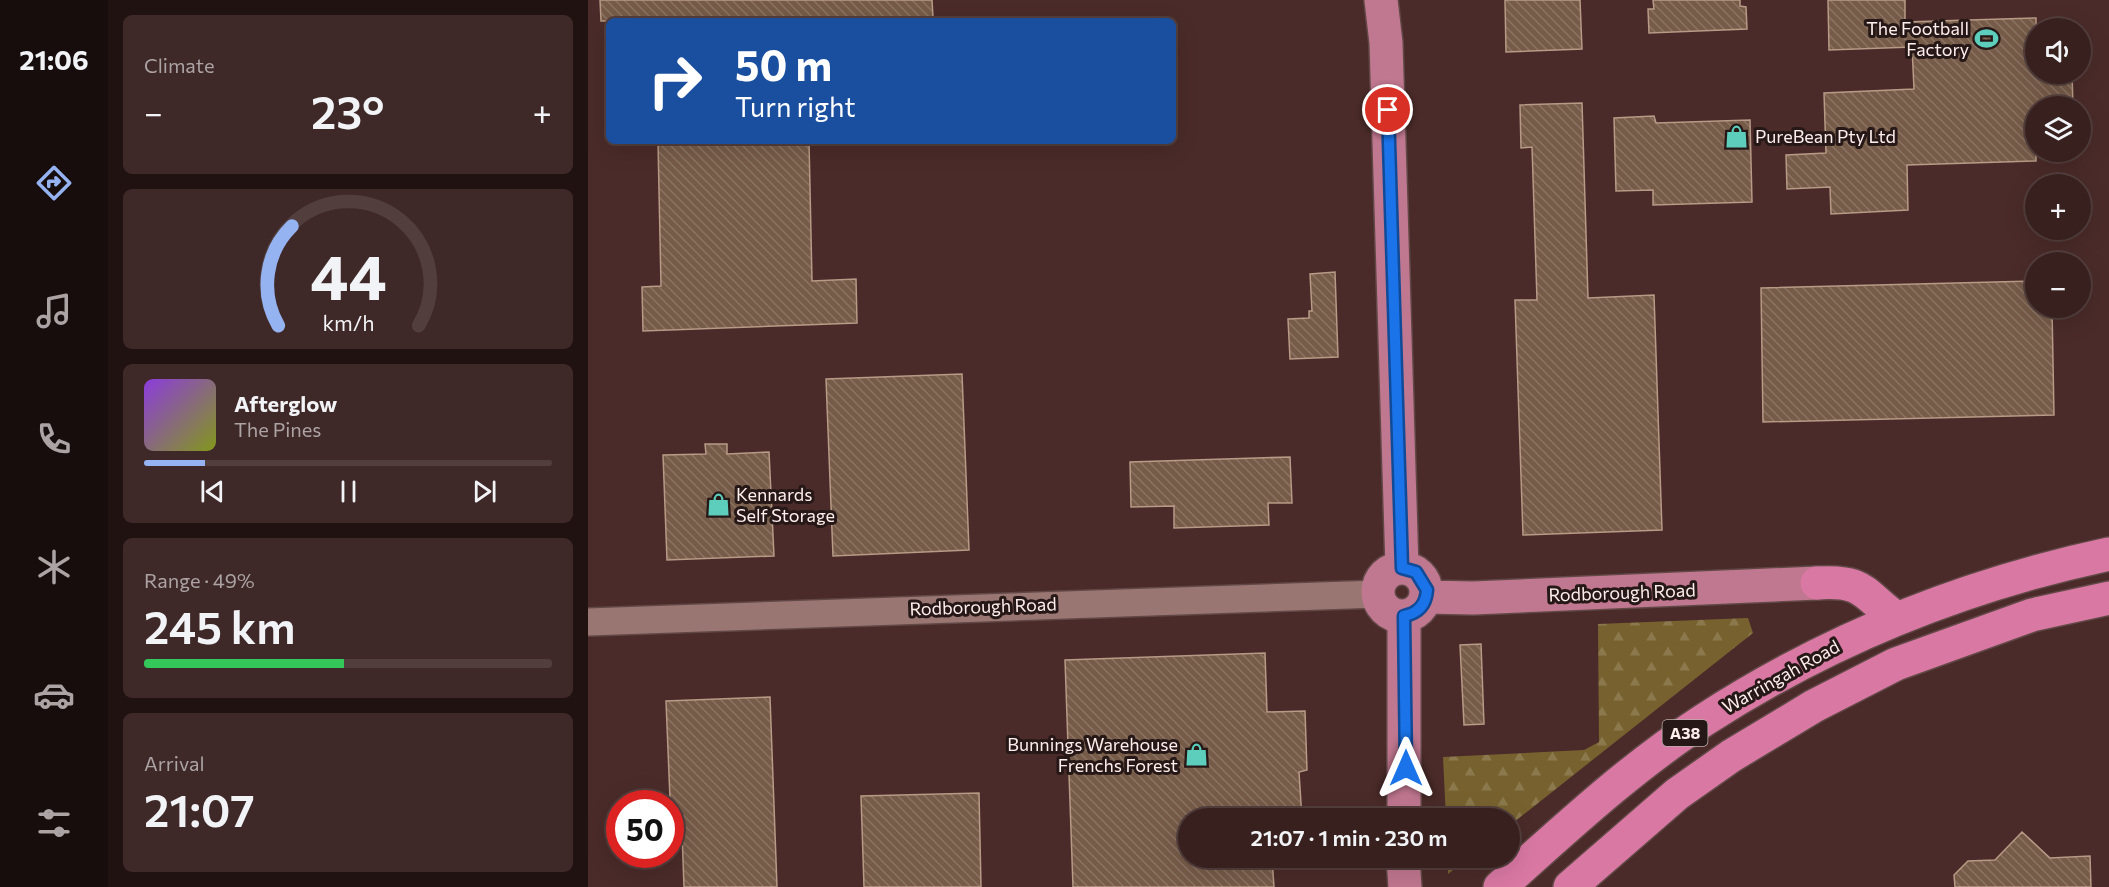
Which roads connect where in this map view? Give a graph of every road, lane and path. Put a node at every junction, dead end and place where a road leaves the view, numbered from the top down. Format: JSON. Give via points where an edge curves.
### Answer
{"nodes":[{"id":1,"x":1381,"y":0,"type":"edge"},
{"id":2,"x":2109,"y":554,"type":"edge"},
{"id":3,"x":1402,"y":568,"type":"junction"},
{"id":4,"x":1817,"y":583,"type":"joint"},
{"id":5,"x":1378,"y":594,"type":"junction"},
{"id":6,"x":2109,"y":598,"type":"edge"},
{"id":7,"x":1415,"y":607,"type":"junction"},
{"id":8,"x":1896,"y":618,"type":"junction"},
{"id":9,"x":588,"y":622,"type":"edge"},
{"id":10,"x":1405,"y":808,"type":"edge"},
{"id":11,"x":1404,"y":868,"type":"edge"},
{"id":12,"x":1405,"y":887,"type":"edge"},
{"id":13,"x":1500,"y":887,"type":"edge"},
{"id":14,"x":1570,"y":887,"type":"edge"}],
"edges":[{"from":1,"to":3,"type":"main road","via":[[1386,43]]},
{"from":2,"to":8,"type":"highway","name":"Warringah Road","number":"A38","via":[[2015,576]]},
{"from":3,"to":5,"type":"main road","via":[[1387,573],[1378,586]]},
{"from":3,"to":7,"type":"main road","via":[[1421,576],[1427,590]]},
{"from":4,"to":7,"type":"main road","name":"Rodborough Road","via":[[1473,598]]},
{"from":4,"to":8,"type":"highway","via":[[1853,584]]},
{"from":5,"to":7,"type":"main road","via":[[1389,613]]},
{"from":5,"to":9,"type":"street","name":"Rodborough Road"},
{"from":6,"to":14,"type":"highway","number":"A38","via":[[2032,615],[1896,664],[1814,706],[1677,794]]},
{"from":7,"to":10,"type":"main road"},
{"from":8,"to":13,"type":"highway","name":"Warringah Road","number":"A38","via":[[1784,671],[1703,721],[1577,818]]},
{"from":11,"to":12,"type":"main road"}]}
